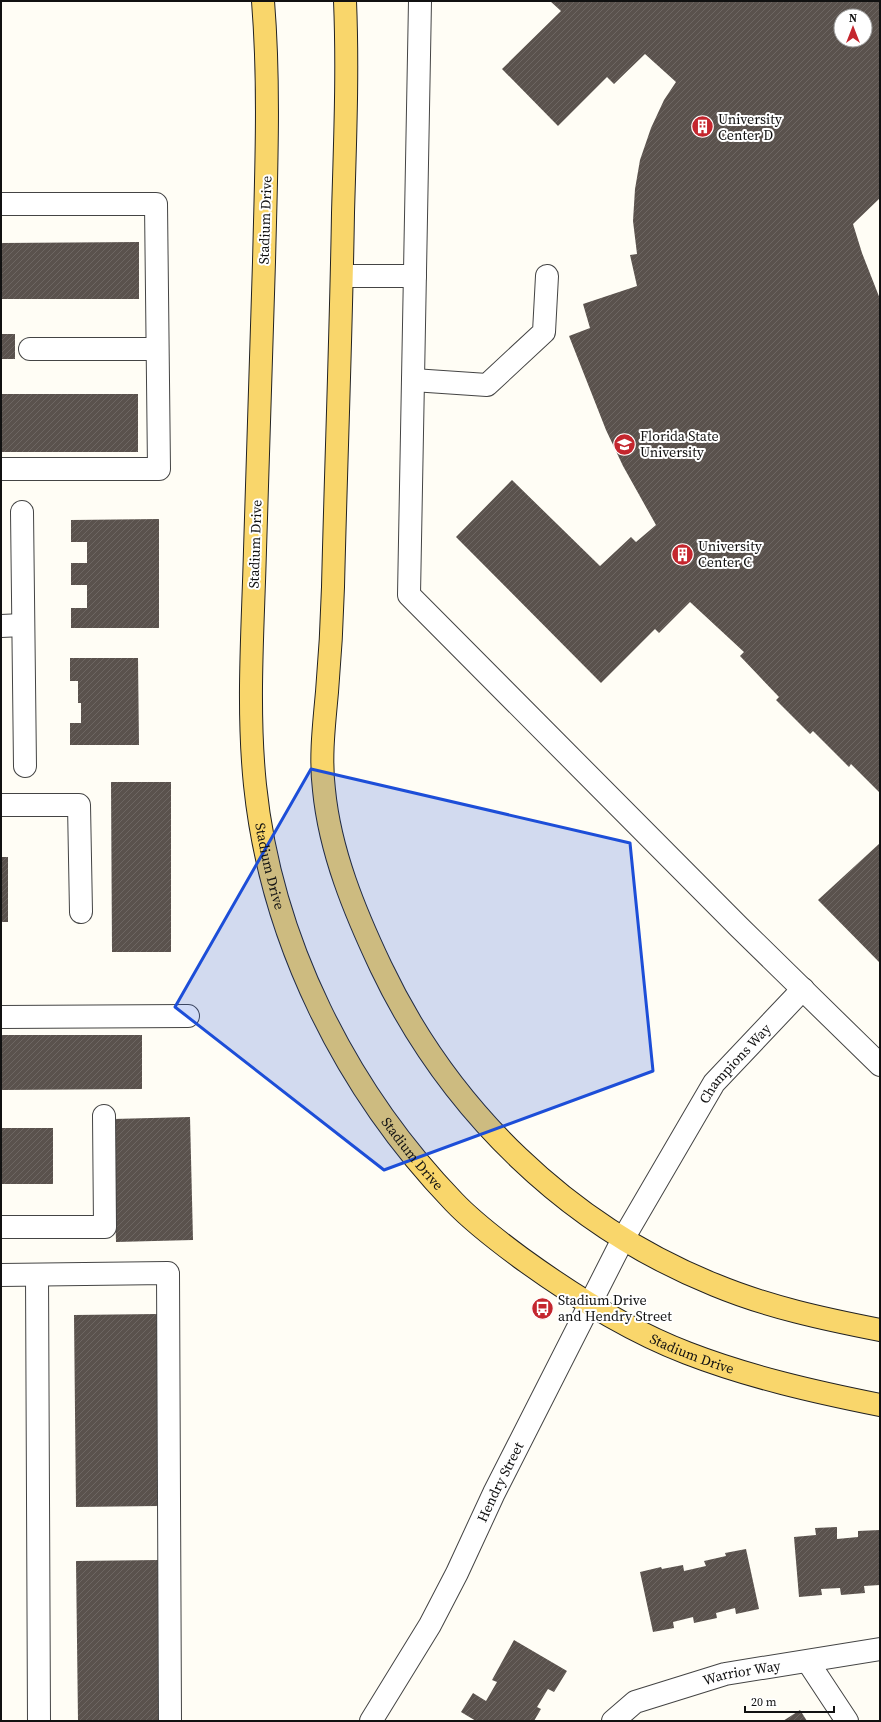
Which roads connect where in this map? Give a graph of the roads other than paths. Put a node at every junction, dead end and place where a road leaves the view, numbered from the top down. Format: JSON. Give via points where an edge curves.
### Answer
{"nodes":[{"id":1,"x":263,"y":1,"type":"edge"},
{"id":2,"x":345,"y":1,"type":"edge"},
{"id":3,"x":420,"y":1,"type":"edge"},
{"id":4,"x":1,"y":204,"type":"edge"},
{"id":5,"x":342,"y":276,"type":"junction"},
{"id":6,"x":415,"y":276,"type":"junction"},
{"id":7,"x":547,"y":276,"type":"dead end"},
{"id":8,"x":30,"y":349,"type":"dead end"},
{"id":9,"x":158,"y":349,"type":"junction"},
{"id":10,"x":413,"y":380,"type":"junction"},
{"id":11,"x":1,"y":469,"type":"edge"},
{"id":12,"x":22,"y":512,"type":"dead end"},
{"id":13,"x":23,"y":625,"type":"junction"},
{"id":14,"x":1,"y":626,"type":"edge"},
{"id":15,"x":25,"y":766,"type":"dead end"},
{"id":16,"x":1,"y":805,"type":"edge"},
{"id":17,"x":81,"y":912,"type":"dead end"},
{"id":18,"x":803,"y":989,"type":"junction"},
{"id":19,"x":188,"y":1016,"type":"dead end"},
{"id":20,"x":1,"y":1017,"type":"edge"},
{"id":21,"x":880,"y":1065,"type":"edge"},
{"id":22,"x":104,"y":1116,"type":"dead end"},
{"id":23,"x":1,"y":1227,"type":"edge"},
{"id":24,"x":623,"y":1239,"type":"junction"},
{"id":25,"x":1,"y":1275,"type":"edge"},
{"id":26,"x":37,"y":1275,"type":"junction"},
{"id":27,"x":591,"y":1305,"type":"junction"},
{"id":28,"x":880,"y":1330,"type":"edge"},
{"id":29,"x":880,"y":1405,"type":"edge"},
{"id":30,"x":880,"y":1650,"type":"edge"},
{"id":31,"x":808,"y":1662,"type":"junction"},
{"id":32,"x":39,"y":1721,"type":"edge"},
{"id":33,"x":170,"y":1721,"type":"edge"},
{"id":34,"x":371,"y":1721,"type":"edge"},
{"id":35,"x":613,"y":1721,"type":"edge"},
{"id":36,"x":847,"y":1721,"type":"edge"}],
"edges":[{"from":1,"to":27,"type":"main road","name":"Stadium Drive","via":[[268,134],[252,731],[255,786],[263,838],[276,891],[313,995],[335,1040],[391,1127],[457,1205],[496,1240],[542,1274]]},
{"from":2,"to":5,"type":"main road","via":[[347,50]]},
{"from":3,"to":6,"type":"street"},
{"from":4,"to":9,"type":"street","via":[[156,204]]},
{"from":5,"to":6,"type":"street"},
{"from":5,"to":24,"type":"main road","via":[[331,636],[323,740],[324,790],[333,837],[348,890],[390,987],[444,1074],[478,1115],[549,1186],[583,1213]]},
{"from":6,"to":10,"type":"street"},
{"from":7,"to":10,"type":"street","via":[[544,332],[487,385]]},
{"from":8,"to":9,"type":"street"},
{"from":9,"to":11,"type":"street","via":[[159,469]]},
{"from":10,"to":18,"type":"street","via":[[409,595]]},
{"from":12,"to":13,"type":"street"},
{"from":13,"to":14,"type":"street"},
{"from":13,"to":15,"type":"street"},
{"from":16,"to":17,"type":"street","via":[[79,805]]},
{"from":18,"to":21,"type":"street"},
{"from":18,"to":24,"type":"street","name":"Champions Way","via":[[714,1083]]},
{"from":19,"to":20,"type":"street"},
{"from":22,"to":23,"type":"street","via":[[105,1227]]},
{"from":24,"to":27,"type":"street","name":"Hendry Street"},
{"from":24,"to":28,"type":"main road","via":[[713,1284],[756,1300],[796,1312]]},
{"from":25,"to":26,"type":"street"},
{"from":26,"to":32,"type":"street"},
{"from":26,"to":33,"type":"street","via":[[168,1273]]},
{"from":27,"to":29,"type":"main road","name":"Stadium Drive","via":[[683,1352],[735,1370]]},
{"from":27,"to":34,"type":"street","name":"Hendry Street","via":[[430,1625]]},
{"from":30,"to":31,"type":"street","name":"Warrior Way"},
{"from":31,"to":35,"type":"street","name":"Warrior Way","via":[[725,1674],[670,1690],[635,1702]]},
{"from":31,"to":36,"type":"street"}]}
